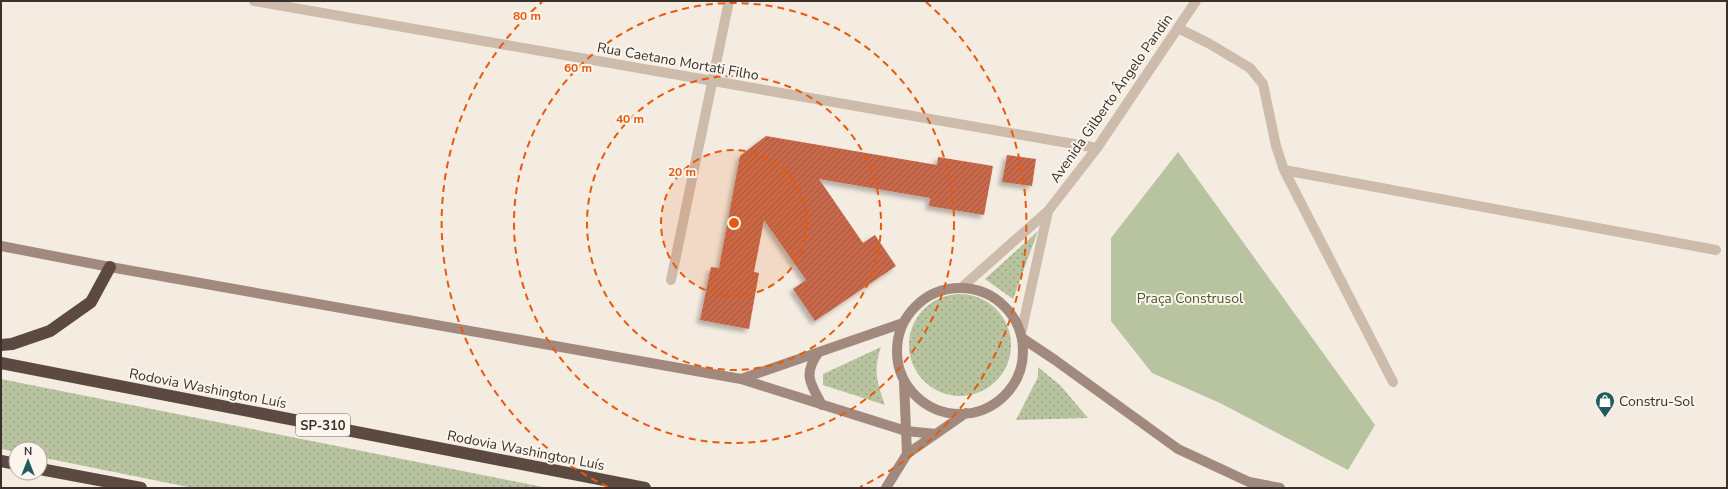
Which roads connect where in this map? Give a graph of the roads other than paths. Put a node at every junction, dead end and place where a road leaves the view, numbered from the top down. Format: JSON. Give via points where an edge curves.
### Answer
{"nodes":[{"id":1,"x":254,"y":1,"type":"edge"},
{"id":2,"x":729,"y":1,"type":"edge"},
{"id":3,"x":1196,"y":1,"type":"edge"},
{"id":4,"x":1178,"y":28,"type":"junction"},
{"id":5,"x":713,"y":82,"type":"junction"},
{"id":6,"x":1097,"y":148,"type":"junction"},
{"id":7,"x":1284,"y":170,"type":"junction"},
{"id":8,"x":1048,"y":211,"type":"junction"},
{"id":9,"x":1,"y":246,"type":"edge"},
{"id":10,"x":1716,"y":250,"type":"dead end"},
{"id":11,"x":110,"y":267,"type":"junction"},
{"id":12,"x":671,"y":280,"type":"dead end"},
{"id":13,"x":961,"y":288,"type":"junction"},
{"id":14,"x":903,"y":323,"type":"junction"},
{"id":15,"x":1021,"y":336,"type":"junction"},
{"id":16,"x":1,"y":345,"type":"edge"},
{"id":17,"x":818,"y":353,"type":"junction"},
{"id":18,"x":1,"y":363,"type":"edge"},
{"id":19,"x":741,"y":379,"type":"junction"},
{"id":20,"x":904,"y":381,"type":"junction"},
{"id":21,"x":1393,"y":382,"type":"dead end"},
{"id":22,"x":822,"y":404,"type":"junction"},
{"id":23,"x":966,"y":414,"type":"junction"},
{"id":24,"x":906,"y":431,"type":"junction"},
{"id":25,"x":936,"y":434,"type":"junction"},
{"id":26,"x":907,"y":454,"type":"junction"},
{"id":27,"x":48,"y":471,"type":"edge"},
{"id":28,"x":141,"y":488,"type":"edge"},
{"id":29,"x":645,"y":488,"type":"edge"},
{"id":30,"x":886,"y":488,"type":"edge"},
{"id":31,"x":1280,"y":488,"type":"edge"}],
"edges":[{"from":1,"to":5,"type":"street","name":"Rua Caetano Mortati Filho"},
{"from":2,"to":5,"type":"street"},
{"from":3,"to":4,"type":"street","name":"Avenida Gilberto Ângelo Pandin"},
{"from":4,"to":6,"type":"street","name":"Avenida Gilberto Ângelo Pandin"},
{"from":4,"to":7,"type":"street","via":[[1250,68],[1263,84],[1276,146]]},
{"from":5,"to":6,"type":"street","name":"Rua Caetano Mortati Filho"},
{"from":5,"to":12,"type":"street"},
{"from":6,"to":8,"type":"street","name":"Avenida Gilberto Ângelo Pandin"},
{"from":7,"to":10,"type":"street"},
{"from":7,"to":21,"type":"street"},
{"from":8,"to":13,"type":"street","name":"Avenida Gilberto Ângelo Pandin"},
{"from":8,"to":15,"type":"street","name":"Avenida Gilberto Ângelo Pandin"},
{"from":9,"to":11,"type":"main road"},
{"from":11,"to":16,"type":"highway","via":[[91,302],[50,331],[12,344]]},
{"from":11,"to":19,"type":"main road"},
{"from":13,"to":14,"type":"main road","via":[[943,290],[927,297],[913,308]]},
{"from":13,"to":15,"type":"main road","via":[[987,294],[998,301],[1016,321]]},
{"from":14,"to":17,"type":"main road"},
{"from":14,"to":20,"type":"main road","via":[[896,352],[898,367]]},
{"from":15,"to":23,"type":"main road","via":[[1022,359],[1016,379],[1004,396],[986,408]]},
{"from":15,"to":31,"type":"main road","via":[[1178,449],[1249,482]]},
{"from":17,"to":19,"type":"main road"},
{"from":17,"to":22,"type":"main road","via":[[810,365],[809,373],[811,384]]},
{"from":18,"to":29,"type":"highway","name":"Rodovia Washington Luís","number":"SP-310"},
{"from":19,"to":22,"type":"main road"},
{"from":20,"to":23,"type":"main road","via":[[912,393],[937,410],[951,414]]},
{"from":20,"to":24,"type":"main road"},
{"from":22,"to":24,"type":"main road"},
{"from":23,"to":25,"type":"main road"},
{"from":24,"to":25,"type":"main road"},
{"from":24,"to":26,"type":"main road"},
{"from":25,"to":26,"type":"main road"},
{"from":26,"to":30,"type":"main road"},
{"from":27,"to":28,"type":"highway"}]}
